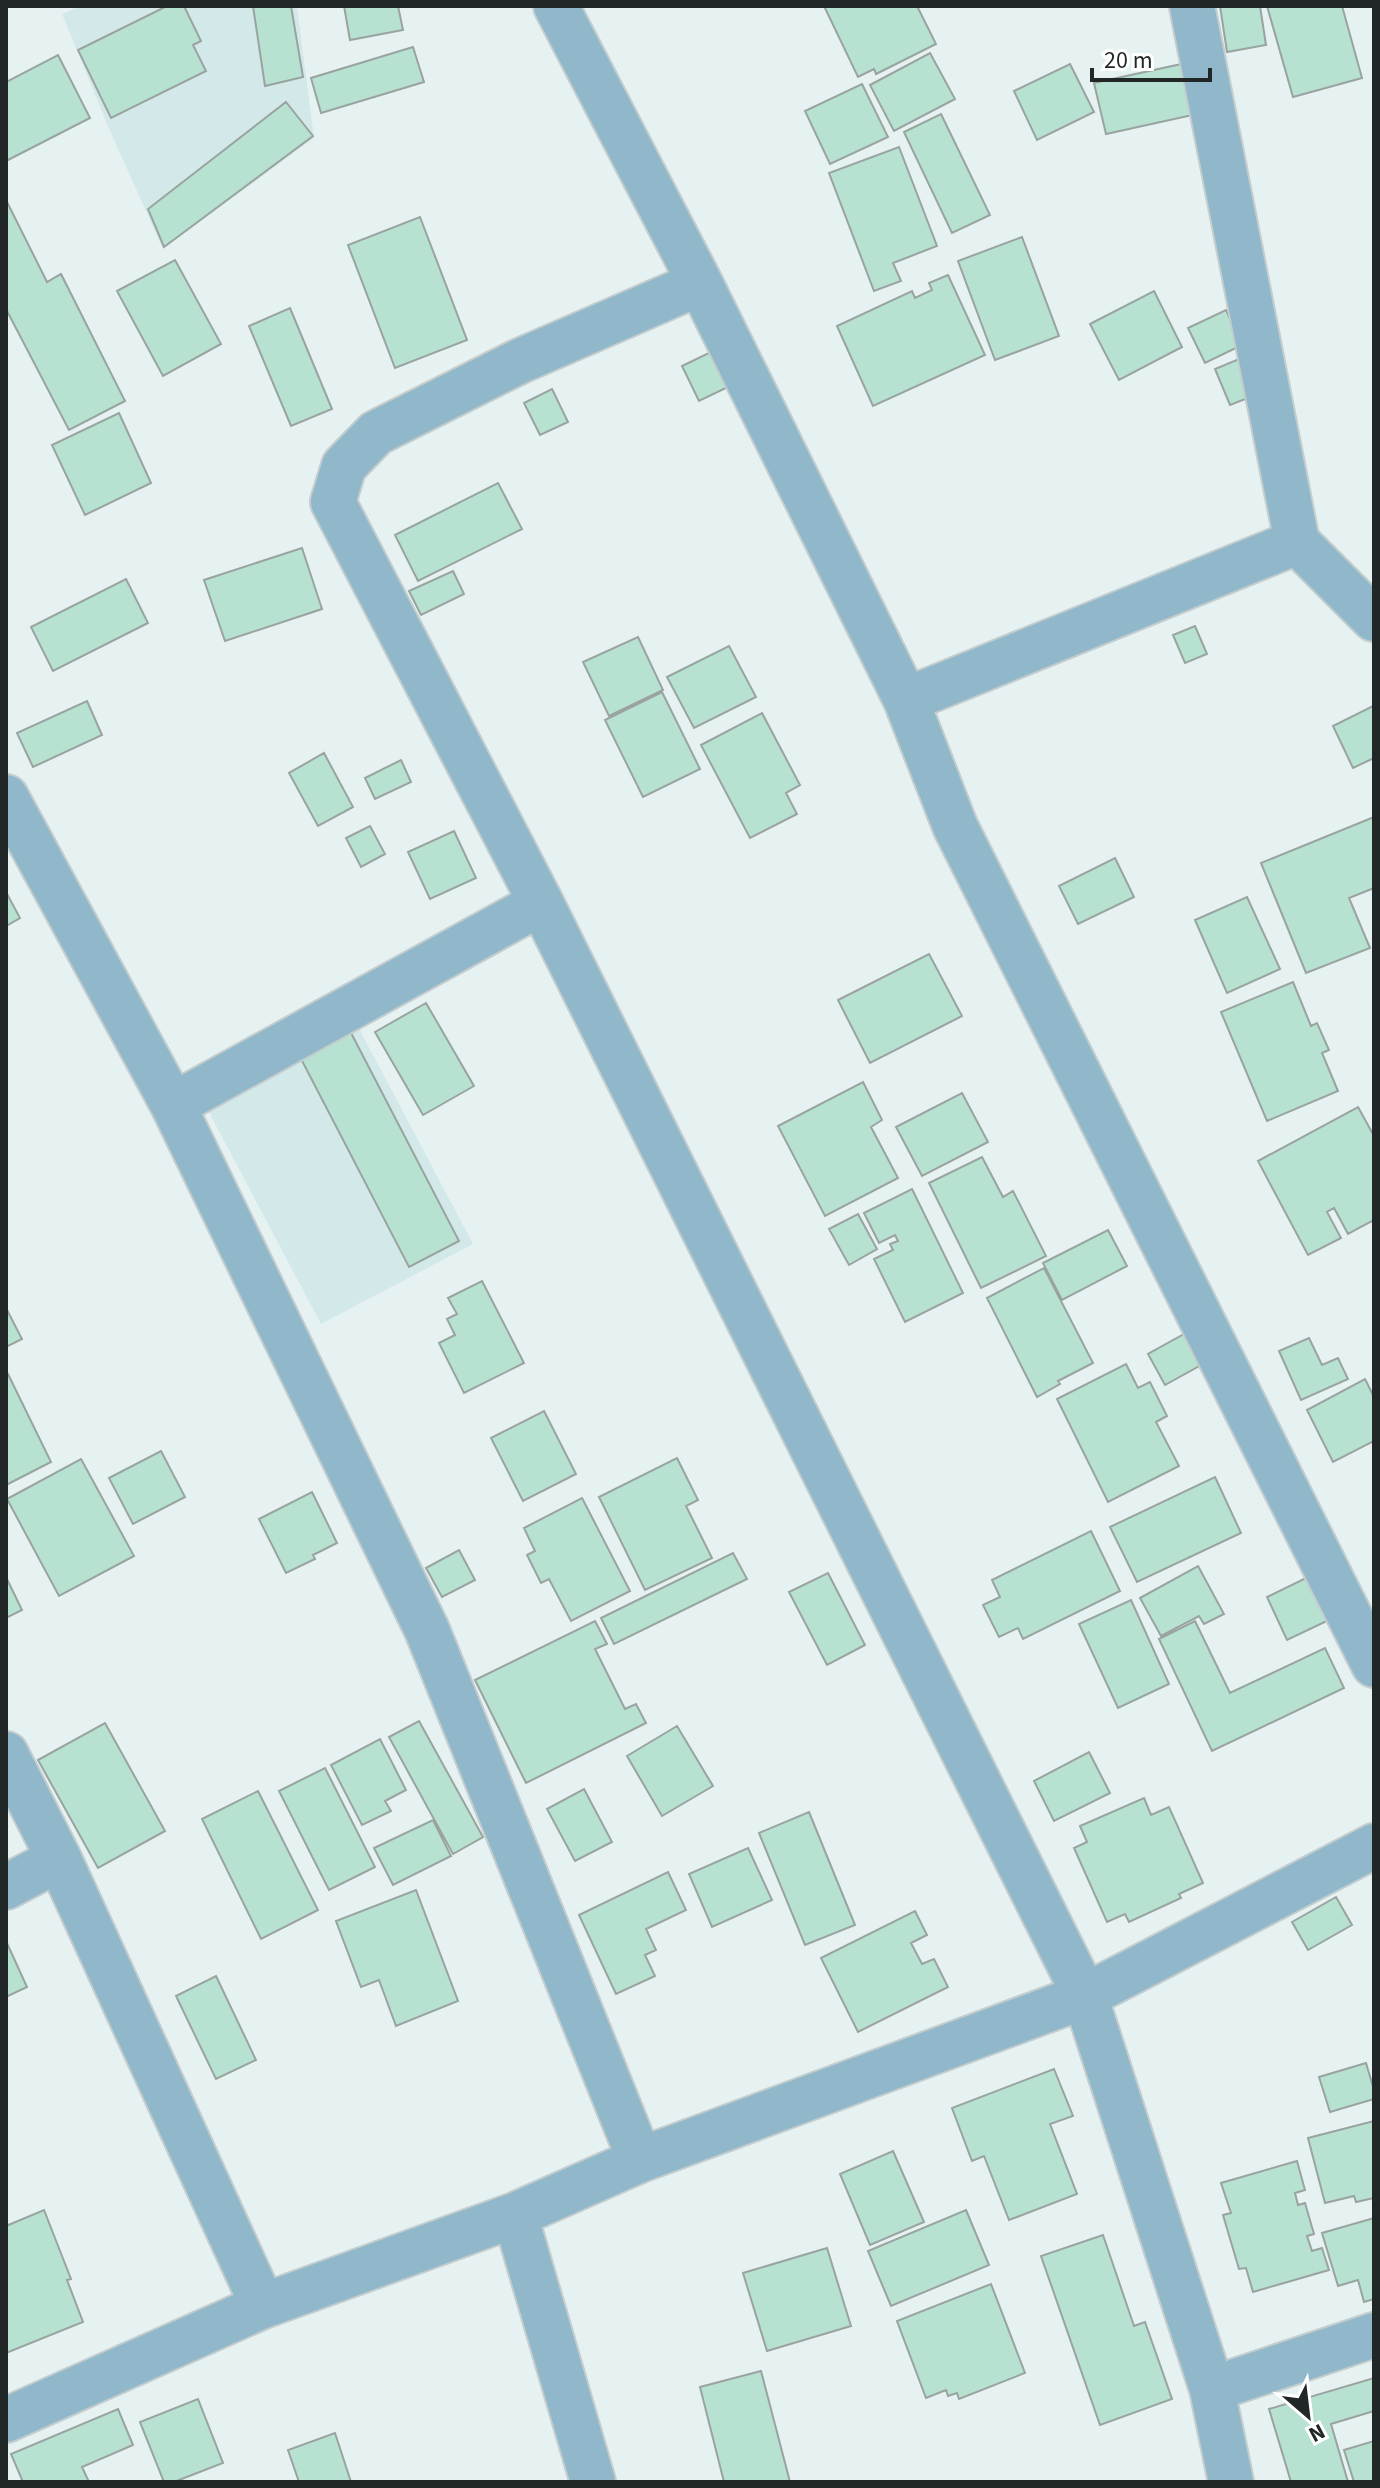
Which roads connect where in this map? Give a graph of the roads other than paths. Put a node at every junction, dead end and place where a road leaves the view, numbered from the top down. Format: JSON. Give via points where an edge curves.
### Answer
{"nodes":[{"id":1,"x":1192,"y":6,"type":"edge"},
{"id":2,"x":561,"y":7,"type":"edge"},
{"id":3,"x":700,"y":283,"type":"junction"},
{"id":4,"x":1297,"y":542,"type":"junction"},
{"id":5,"x":1374,"y":619,"type":"edge"},
{"id":6,"x":906,"y":700,"type":"junction"},
{"id":7,"x":11,"y":819,"type":"edge"},
{"id":8,"x":541,"y":903,"type":"junction"},
{"id":9,"x":173,"y":1105,"type":"junction"},
{"id":10,"x":1374,"y":1665,"type":"edge"},
{"id":11,"x":6,"y":1754,"type":"edge"},
{"id":12,"x":1374,"y":1846,"type":"edge"},
{"id":13,"x":59,"y":1859,"type":"junction"},
{"id":14,"x":6,"y":1887,"type":"edge"},
{"id":15,"x":1085,"y":1996,"type":"junction"},
{"id":16,"x":640,"y":2160,"type":"junction"},
{"id":17,"x":515,"y":2215,"type":"junction"},
{"id":18,"x":263,"y":2306,"type":"junction"},
{"id":19,"x":1374,"y":2335,"type":"edge"},
{"id":20,"x":1212,"y":2389,"type":"junction"},
{"id":21,"x":6,"y":2420,"type":"edge"},
{"id":22,"x":1227,"y":2481,"type":"edge"},
{"id":23,"x":593,"y":2482,"type":"edge"}],
"edges":[{"from":1,"to":4,"type":"street"},
{"from":2,"to":3,"type":"street"},
{"from":3,"to":6,"type":"street"},
{"from":3,"to":8,"type":"street","via":[[520,361],[376,433],[344,466],[333,502]]},
{"from":4,"to":5,"type":"street"},
{"from":4,"to":6,"type":"street"},
{"from":6,"to":10,"type":"street","via":[[955,826]]},
{"from":7,"to":9,"type":"street"},
{"from":8,"to":9,"type":"street"},
{"from":8,"to":15,"type":"street"},
{"from":9,"to":16,"type":"street","via":[[427,1630]]},
{"from":11,"to":13,"type":"street"},
{"from":12,"to":15,"type":"street"},
{"from":13,"to":14,"type":"street"},
{"from":13,"to":18,"type":"street"},
{"from":15,"to":16,"type":"street"},
{"from":15,"to":20,"type":"street"},
{"from":16,"to":17,"type":"street"},
{"from":17,"to":18,"type":"street"},
{"from":17,"to":23,"type":"street"},
{"from":18,"to":21,"type":"street"},
{"from":19,"to":20,"type":"street"},
{"from":20,"to":22,"type":"street"}]}
